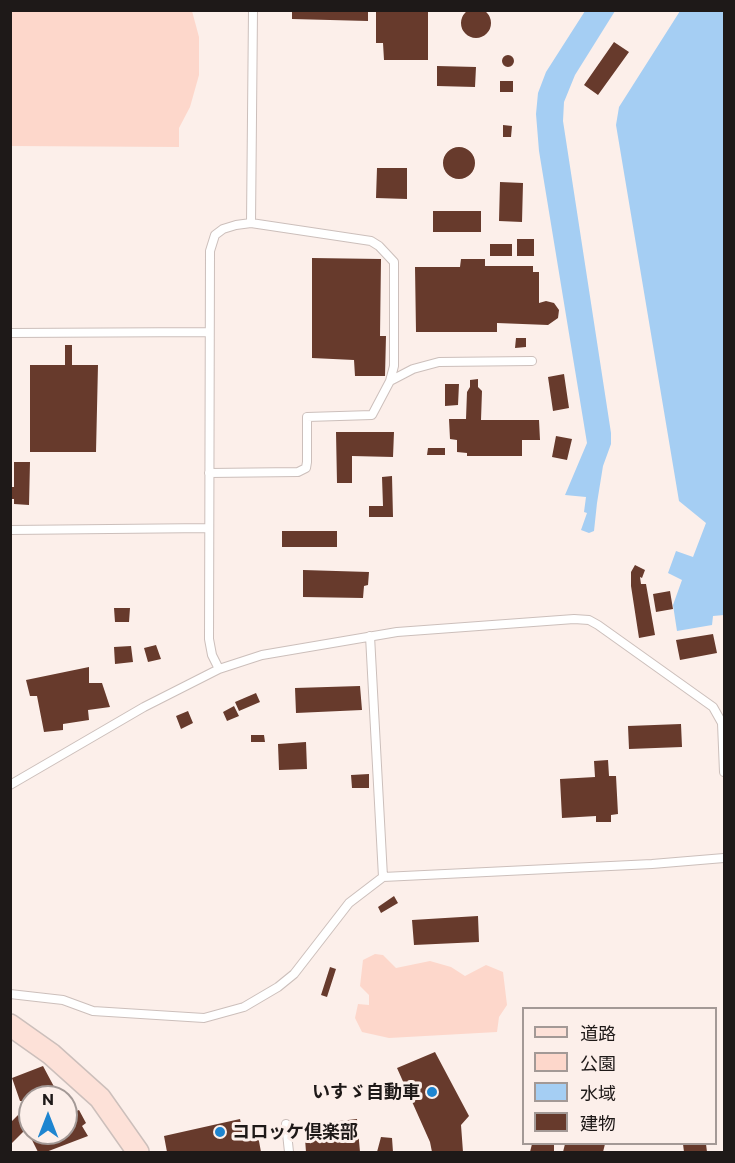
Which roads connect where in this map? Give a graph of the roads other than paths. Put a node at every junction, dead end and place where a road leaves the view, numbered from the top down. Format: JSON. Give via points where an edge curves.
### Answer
{"nodes":[{"id":1,"x":253,"y":10,"type":"edge"},
{"id":2,"x":250,"y":223,"type":"junction"},
{"id":3,"x":209,"y":332,"type":"junction"},
{"id":4,"x":10,"y":333,"type":"edge"},
{"id":5,"x":532,"y":361,"type":"dead end"},
{"id":6,"x":390,"y":381,"type":"junction"},
{"id":7,"x":209,"y":473,"type":"junction"},
{"id":8,"x":209,"y":528,"type":"junction"},
{"id":9,"x":10,"y":530,"type":"edge"},
{"id":10,"x":370,"y":636,"type":"junction"},
{"id":11,"x":219,"y":669,"type":"junction"},
{"id":12,"x":724,"y":772,"type":"edge"},
{"id":13,"x":10,"y":785,"type":"edge"},
{"id":14,"x":724,"y":858,"type":"edge"},
{"id":15,"x":383,"y":877,"type":"junction"},
{"id":16,"x":10,"y":994,"type":"edge"},
{"id":17,"x":10,"y":1025,"type":"edge"},
{"id":18,"x":286,"y":1124,"type":"dead end"},
{"id":19,"x":138,"y":1152,"type":"edge"},
{"id":20,"x":289,"y":1152,"type":"edge"}],
"edges":[{"from":1,"to":2,"type":"lane"},
{"from":2,"to":3,"type":"lane","via":[[224,229],[215,236],[210,251]]},
{"from":2,"to":6,"type":"lane","via":[[371,241],[389,254],[394,262],[394,366]]},
{"from":3,"to":4,"type":"lane"},
{"from":3,"to":7,"type":"lane"},
{"from":5,"to":6,"type":"lane","via":[[438,362]]},
{"from":6,"to":7,"type":"lane","via":[[372,415],[307,417],[306,468],[298,472]]},
{"from":7,"to":8,"type":"lane"},
{"from":8,"to":9,"type":"lane"},
{"from":8,"to":11,"type":"lane","via":[[209,639]]},
{"from":10,"to":11,"type":"lane","via":[[262,655]]},
{"from":10,"to":12,"type":"lane","via":[[589,620],[713,707],[722,723]]},
{"from":10,"to":15,"type":"lane"},
{"from":11,"to":13,"type":"lane"},
{"from":14,"to":15,"type":"lane"},
{"from":15,"to":16,"type":"lane","via":[[349,903],[294,974],[244,1007],[222,1014],[204,1018],[93,1011],[63,1000]]},
{"from":17,"to":19,"type":"street","via":[[51,1054],[100,1098]]},
{"from":18,"to":20,"type":"lane"}]}
